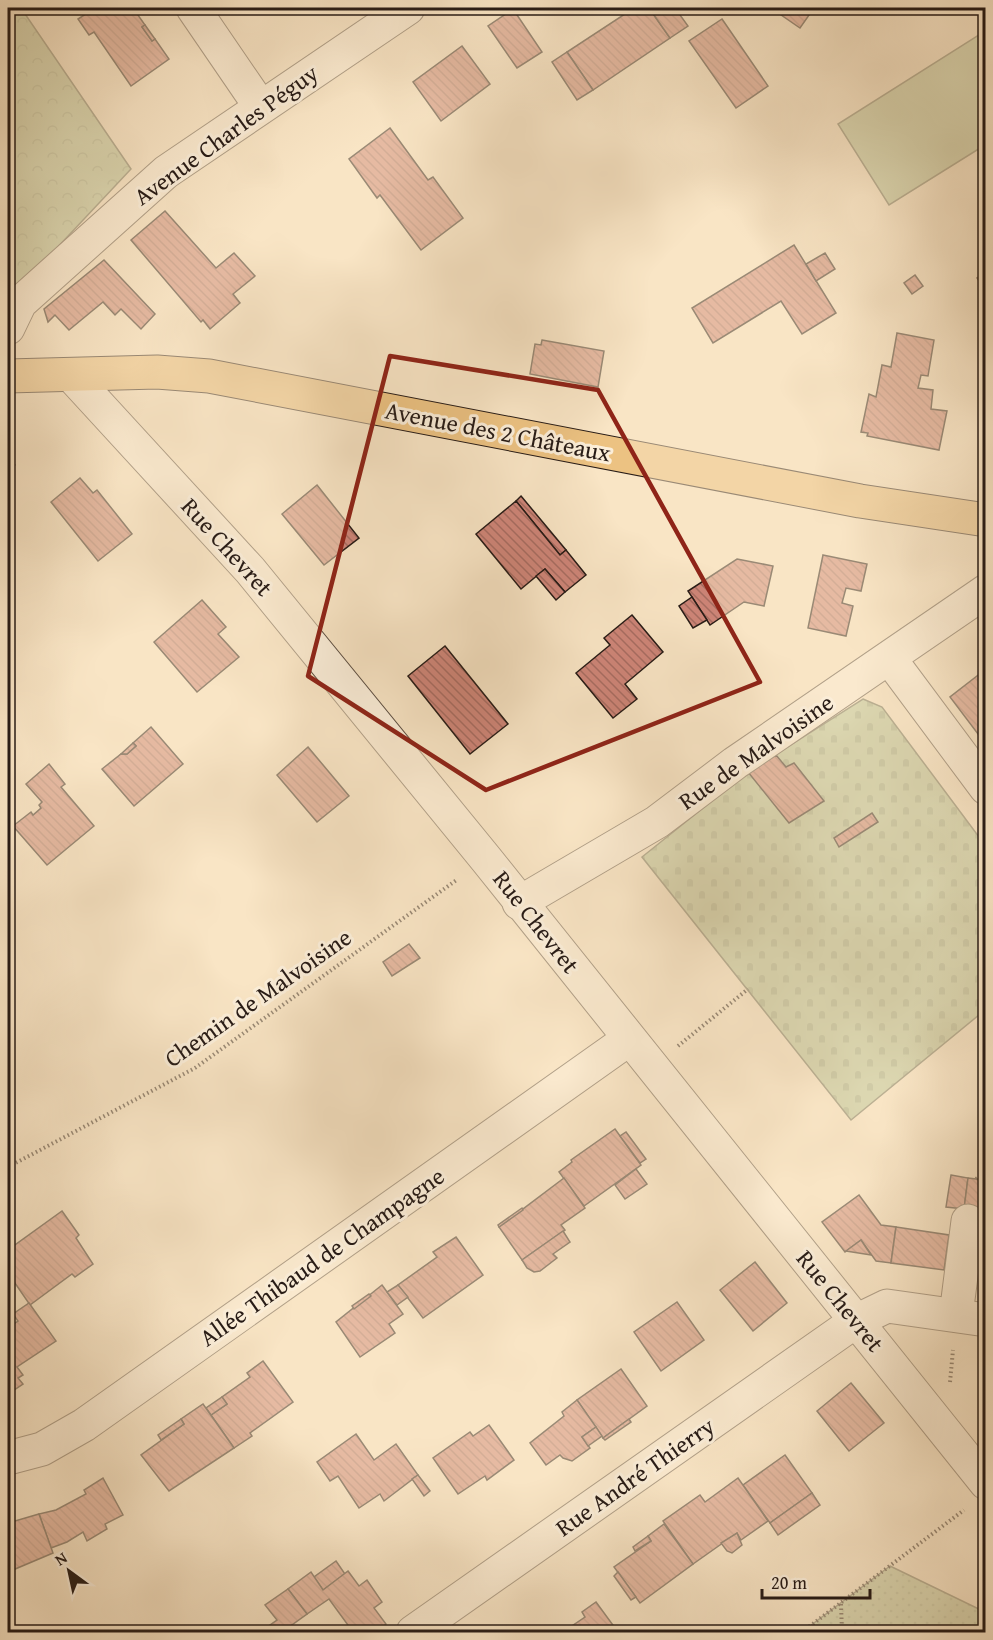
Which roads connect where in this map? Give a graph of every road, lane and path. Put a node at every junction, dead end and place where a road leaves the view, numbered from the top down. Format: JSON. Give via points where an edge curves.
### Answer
{"nodes":[{"id":1,"x":193,"y":8,"type":"edge"},
{"id":2,"x":408,"y":8,"type":"edge"},
{"id":3,"x":260,"y":106,"type":"junction"},
{"id":4,"x":8,"y":328,"type":"edge"},
{"id":5,"x":71,"y":375,"type":"junction"},
{"id":6,"x":8,"y":376,"type":"edge"},
{"id":7,"x":986,"y":520,"type":"edge"},
{"id":8,"x":986,"y":591,"type":"edge"},
{"id":9,"x":890,"y":659,"type":"junction"},
{"id":10,"x":986,"y":788,"type":"edge"},
{"id":11,"x":486,"y":859,"type":"junction"},
{"id":12,"x":519,"y":903,"type":"junction"},
{"id":13,"x":747,"y":989,"type":"dead end"},
{"id":14,"x":629,"y":1039,"type":"junction"},
{"id":15,"x":652,"y":1067,"type":"junction"},
{"id":16,"x":8,"y":1167,"type":"edge"},
{"id":17,"x":986,"y":1172,"type":"edge"},
{"id":18,"x":976,"y":1179,"type":"dead end"},
{"id":19,"x":968,"y":1221,"type":"dead end"},
{"id":20,"x":971,"y":1318,"type":"edge"},
{"id":21,"x":856,"y":1321,"type":"junction"},
{"id":22,"x":946,"y":1433,"type":"junction"},
{"id":23,"x":8,"y":1458,"type":"edge"},
{"id":24,"x":986,"y":1483,"type":"edge"},
{"id":25,"x":966,"y":1509,"type":"dead end"},
{"id":26,"x":840,"y":1603,"type":"junction"},
{"id":27,"x":413,"y":1632,"type":"edge"},
{"id":28,"x":802,"y":1632,"type":"edge"},
{"id":29,"x":842,"y":1632,"type":"edge"}],
"edges":[{"from":1,"to":3,"type":"street"},
{"from":2,"to":3,"type":"street","name":"Avenue Charles Péguy"},
{"from":3,"to":4,"type":"street","name":"Avenue Charles Péguy","via":[[166,172],[20,303]]},
{"from":5,"to":6,"type":"main road","name":"Avenue des 2 Châteaux"},
{"from":5,"to":7,"type":"main road","name":"Avenue des 2 Châteaux","via":[[157,372],[209,376],[848,499]]},
{"from":5,"to":11,"type":"street","name":"Rue Chevret","via":[[250,570]]},
{"from":8,"to":9,"type":"street","name":"Rue de Malvoisine"},
{"from":9,"to":10,"type":"street"},
{"from":9,"to":12,"type":"street","name":"Rue de Malvoisine","via":[[735,763],[657,822]]},
{"from":11,"to":12,"type":"street","name":"Rue Chevret"},
{"from":11,"to":16,"type":"path","name":"Chemin de Malvoisine","via":[[195,1068]]},
{"from":12,"to":14,"type":"street","name":"Rue Chevret"},
{"from":13,"to":15,"type":"path"},
{"from":14,"to":15,"type":"street","name":"Rue Chevret"},
{"from":14,"to":23,"type":"street","name":"Allée Thibaud de Champagne","via":[[84,1425],[42,1449]]},
{"from":15,"to":21,"type":"street","name":"Rue Chevret"},
{"from":17,"to":18,"type":"path"},
{"from":19,"to":20,"type":"street"},
{"from":20,"to":21,"type":"street","name":"Rue André Thierry","via":[[886,1306]]},
{"from":20,"to":22,"type":"path"},
{"from":21,"to":22,"type":"street","name":"Rue Chevret"},
{"from":21,"to":27,"type":"street","name":"Rue André Thierry"},
{"from":22,"to":24,"type":"street","name":"Rue Chevret"},
{"from":25,"to":26,"type":"path"},
{"from":26,"to":28,"type":"path"},
{"from":26,"to":29,"type":"path"}]}
